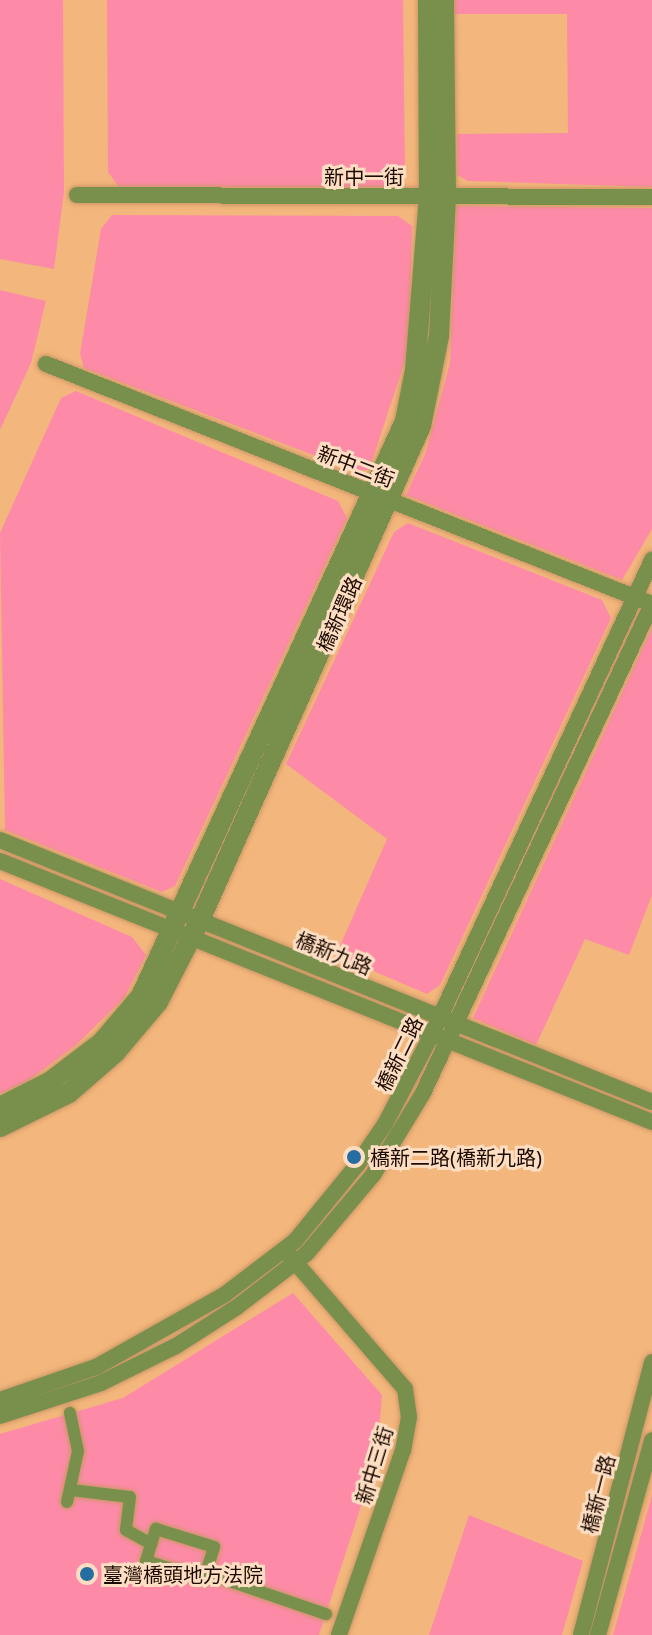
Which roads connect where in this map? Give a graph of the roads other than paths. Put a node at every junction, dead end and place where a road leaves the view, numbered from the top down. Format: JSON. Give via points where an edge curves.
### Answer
{"nodes":[{"id":1,"x":428,"y":0,"type":"edge"},
{"id":2,"x":444,"y":0,"type":"edge"},
{"id":3,"x":77,"y":195,"type":"dead end"},
{"id":4,"x":438,"y":196,"type":"junction"},
{"id":5,"x":652,"y":197,"type":"edge"},
{"id":6,"x":46,"y":364,"type":"dead end"},
{"id":7,"x":382,"y":497,"type":"junction"},
{"id":8,"x":652,"y":560,"type":"edge"},
{"id":9,"x":634,"y":598,"type":"junction"},
{"id":10,"x":652,"y":604,"type":"edge"},
{"id":11,"x":0,"y":840,"type":"edge"},
{"id":12,"x":0,"y":861,"type":"edge"},
{"id":13,"x":187,"y":926,"type":"junction"},
{"id":14,"x":440,"y":1017,"type":"junction"},
{"id":15,"x":456,"y":1023,"type":"junction"},
{"id":16,"x":440,"y":1037,"type":"junction"},
{"id":17,"x":652,"y":1102,"type":"edge"},
{"id":18,"x":0,"y":1107,"type":"edge"},
{"id":19,"x":652,"y":1122,"type":"edge"},
{"id":20,"x":0,"y":1127,"type":"edge"},
{"id":21,"x":285,"y":1250,"type":"junction"},
{"id":22,"x":296,"y":1263,"type":"junction"},
{"id":23,"x":652,"y":1362,"type":"edge"},
{"id":24,"x":0,"y":1400,"type":"edge"},
{"id":25,"x":70,"y":1413,"type":"dead end"},
{"id":26,"x":0,"y":1416,"type":"edge"},
{"id":27,"x":652,"y":1440,"type":"edge"},
{"id":28,"x":151,"y":1544,"type":"junction"},
{"id":29,"x":206,"y":1573,"type":"junction"},
{"id":30,"x":326,"y":1614,"type":"dead end"},
{"id":31,"x":339,"y":1635,"type":"edge"},
{"id":32,"x":581,"y":1635,"type":"edge"},
{"id":33,"x":598,"y":1635,"type":"edge"}],
"edges":[{"from":1,"to":4,"type":"street","name":"橋新環路"},
{"from":2,"to":4,"type":"street","name":"橋新環路"},
{"from":3,"to":4,"type":"street","name":"新中一街"},
{"from":4,"to":5,"type":"street","name":"新中一街"},
{"from":4,"to":7,"type":"street","name":"橋新環路","via":[[434,374],[421,426]]},
{"from":6,"to":7,"type":"street","name":"新中二街"},
{"from":7,"to":9,"type":"street","name":"新中二街"},
{"from":7,"to":13,"type":"street","name":"橋新環路"},
{"from":8,"to":9,"type":"street","name":"橋新二路"},
{"from":9,"to":10,"type":"street","name":"新中二街"},
{"from":9,"to":14,"type":"street","name":"橋新二路"},
{"from":10,"to":15,"type":"street","name":"橋新二路"},
{"from":11,"to":13,"type":"street","name":"橋新九路"},
{"from":12,"to":13,"type":"street","name":"橋新九路"},
{"from":13,"to":14,"type":"street","name":"橋新九路"},
{"from":13,"to":16,"type":"street","name":"橋新九路"},
{"from":13,"to":18,"type":"street","name":"橋新環路","via":[[141,996],[102,1042],[51,1081]]},
{"from":13,"to":20,"type":"street","name":"橋新環路","via":[[158,1002],[115,1053],[69,1093]]},
{"from":14,"to":15,"type":"street","name":"橋新九路"},
{"from":14,"to":16,"type":"street","name":"橋新二路"},
{"from":15,"to":16,"type":"street","name":"橋新二路"},
{"from":15,"to":17,"type":"street","name":"橋新九路"},
{"from":16,"to":19,"type":"street","name":"橋新九路"},
{"from":16,"to":21,"type":"street","name":"橋新二路","via":[[385,1124]]},
{"from":16,"to":22,"type":"street","name":"橋新二路","via":[[373,1175]]},
{"from":21,"to":22,"type":"street","name":"新中三街"},
{"from":21,"to":24,"type":"street","name":"橋新二路","via":[[171,1329],[96,1367]]},
{"from":22,"to":26,"type":"street","name":"橋新二路","via":[[176,1346],[101,1383]]},
{"from":22,"to":31,"type":"street","name":"新中三街","via":[[405,1389],[409,1417],[403,1450]]},
{"from":23,"to":32,"type":"street","name":"橋新一路"},
{"from":25,"to":28,"type":"street","via":[[78,1451],[69,1496],[130,1497],[126,1530]]},
{"from":27,"to":33,"type":"street","name":"橋新一路"},
{"from":28,"to":29,"type":"street","via":[[146,1561],[204,1579]]},
{"from":28,"to":29,"type":"street","via":[[156,1529],[214,1547]]},
{"from":29,"to":30,"type":"street"}]}
